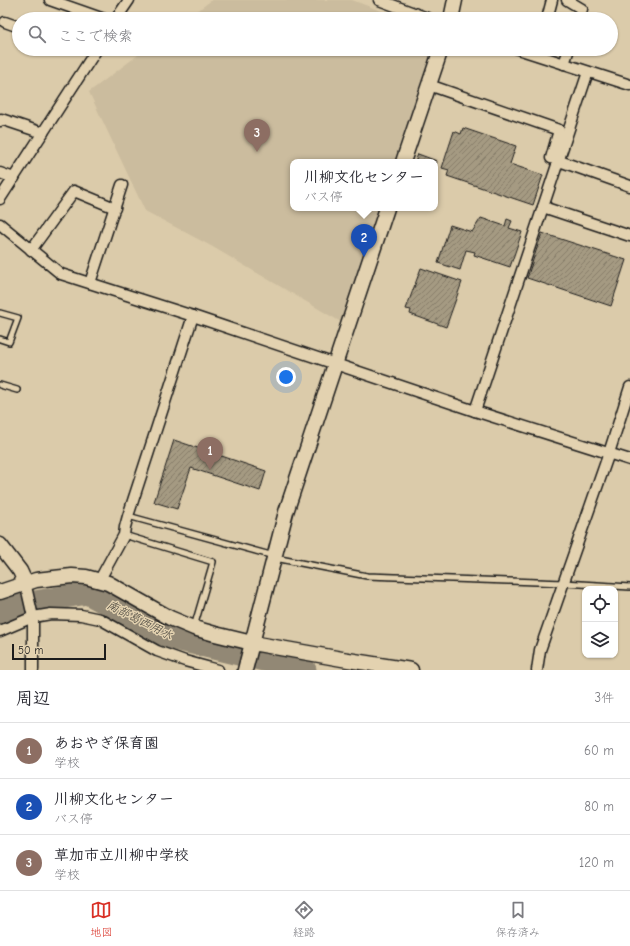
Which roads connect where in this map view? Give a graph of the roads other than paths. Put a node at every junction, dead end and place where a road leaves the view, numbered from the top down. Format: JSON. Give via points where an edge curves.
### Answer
{"nodes":[{"id":1,"x":50,"y":0,"type":"edge"},
{"id":2,"x":128,"y":0,"type":"edge"},
{"id":3,"x":379,"y":0,"type":"edge"},
{"id":4,"x":455,"y":0,"type":"edge"},
{"id":5,"x":552,"y":0,"type":"edge"},
{"id":6,"x":568,"y":0,"type":"edge"},
{"id":7,"x":84,"y":12,"type":"edge"},
{"id":8,"x":120,"y":12,"type":"edge"},
{"id":9,"x":411,"y":12,"type":"edge"},
{"id":10,"x":452,"y":12,"type":"edge"},
{"id":11,"x":549,"y":12,"type":"edge"},
{"id":12,"x":581,"y":12,"type":"edge"},
{"id":13,"x":5,"y":22,"type":"dead end"},
{"id":14,"x":12,"y":24,"type":"edge"},
{"id":15,"x":88,"y":56,"type":"edge"},
{"id":16,"x":439,"y":56,"type":"edge"},
{"id":17,"x":547,"y":56,"type":"edge"},
{"id":18,"x":567,"y":56,"type":"edge"},
{"id":19,"x":564,"y":64,"type":"junction"},
{"id":20,"x":588,"y":72,"type":"junction"},
{"id":21,"x":429,"y":85,"type":"junction"},
{"id":22,"x":630,"y":85,"type":"edge"},
{"id":23,"x":0,"y":121,"type":"edge"},
{"id":24,"x":43,"y":133,"type":"junction"},
{"id":25,"x":404,"y":159,"type":"edge"},
{"id":26,"x":558,"y":161,"type":"junction"},
{"id":27,"x":0,"y":173,"type":"edge"},
{"id":28,"x":14,"y":178,"type":"junction"},
{"id":29,"x":122,"y":185,"type":"dead end"},
{"id":30,"x":630,"y":186,"type":"edge"},
{"id":31,"x":0,"y":200,"type":"edge"},
{"id":32,"x":543,"y":207,"type":"junction"},
{"id":33,"x":115,"y":208,"type":"junction"},
{"id":34,"x":386,"y":211,"type":"edge"},
{"id":35,"x":0,"y":224,"type":"edge"},
{"id":36,"x":630,"y":236,"type":"edge"},
{"id":37,"x":31,"y":250,"type":"junction"},
{"id":38,"x":90,"y":283,"type":"junction"},
{"id":39,"x":0,"y":313,"type":"edge"},
{"id":40,"x":193,"y":316,"type":"junction"},
{"id":41,"x":0,"y":340,"type":"edge"},
{"id":42,"x":334,"y":364,"type":"junction"},
{"id":43,"x":0,"y":385,"type":"edge"},
{"id":44,"x":630,"y":388,"type":"edge"},
{"id":45,"x":17,"y":390,"type":"dead end"},
{"id":46,"x":475,"y":411,"type":"junction"},
{"id":47,"x":609,"y":452,"type":"junction"},
{"id":48,"x":630,"y":460,"type":"edge"},
{"id":49,"x":128,"y":516,"type":"junction"},
{"id":50,"x":124,"y":535,"type":"junction"},
{"id":51,"x":0,"y":546,"type":"edge"},
{"id":52,"x":275,"y":557,"type":"junction"},
{"id":53,"x":99,"y":581,"type":"junction"},
{"id":54,"x":564,"y":583,"type":"junction"},
{"id":55,"x":26,"y":585,"type":"junction"},
{"id":56,"x":630,"y":587,"type":"edge"},
{"id":57,"x":0,"y":592,"type":"edge"},
{"id":58,"x":33,"y":614,"type":"junction"},
{"id":59,"x":194,"y":628,"type":"junction"},
{"id":60,"x":0,"y":631,"type":"edge"},
{"id":61,"x":251,"y":646,"type":"junction"},
{"id":62,"x":33,"y":670,"type":"edge"},
{"id":63,"x":218,"y":670,"type":"edge"},
{"id":64,"x":245,"y":670,"type":"edge"},
{"id":65,"x":411,"y":670,"type":"edge"},
{"id":66,"x":537,"y":670,"type":"edge"}],
"edges":[{"from":1,"to":7,"type":"street"},
{"from":2,"to":8,"type":"street"},
{"from":3,"to":9,"type":"street"},
{"from":4,"to":10,"type":"street"},
{"from":5,"to":11,"type":"street"},
{"from":6,"to":12,"type":"street"},
{"from":13,"to":14,"type":"street"},
{"from":15,"to":24,"type":"street"},
{"from":16,"to":21,"type":"street"},
{"from":17,"to":19,"type":"street"},
{"from":18,"to":19,"type":"street"},
{"from":19,"to":20,"type":"street"},
{"from":20,"to":22,"type":"street"},
{"from":20,"to":26,"type":"street"},
{"from":21,"to":25,"type":"street"},
{"from":21,"to":26,"type":"street","via":[[559,130],[551,158]]},
{"from":23,"to":24,"type":"street","via":[[1,119]]},
{"from":24,"to":28,"type":"street"},
{"from":26,"to":30,"type":"street"},
{"from":26,"to":32,"type":"street"},
{"from":27,"to":28,"type":"street"},
{"from":28,"to":31,"type":"street"},
{"from":29,"to":33,"type":"street"},
{"from":32,"to":36,"type":"street"},
{"from":32,"to":46,"type":"street"},
{"from":33,"to":37,"type":"street","via":[[74,191]]},
{"from":33,"to":38,"type":"street"},
{"from":34,"to":42,"type":"street"},
{"from":35,"to":37,"type":"street"},
{"from":37,"to":38,"type":"street","via":[[61,274]]},
{"from":38,"to":40,"type":"street"},
{"from":39,"to":41,"type":"lane","via":[[18,318],[9,342]]},
{"from":40,"to":42,"type":"street"},
{"from":40,"to":49,"type":"street"},
{"from":42,"to":46,"type":"street"},
{"from":42,"to":52,"type":"street","via":[[286,512]]},
{"from":43,"to":45,"type":"lane"},
{"from":44,"to":47,"type":"street"},
{"from":46,"to":47,"type":"street"},
{"from":47,"to":48,"type":"street"},
{"from":47,"to":54,"type":"street"},
{"from":49,"to":50,"type":"street"},
{"from":49,"to":52,"type":"lane"},
{"from":50,"to":53,"type":"street"},
{"from":50,"to":59,"type":"lane","via":[[213,562]]},
{"from":51,"to":55,"type":"street","via":[[20,571]]},
{"from":52,"to":54,"type":"lane","via":[[367,576]]},
{"from":52,"to":61,"type":"street"},
{"from":53,"to":55,"type":"street","via":[[72,576],[36,580]]},
{"from":53,"to":59,"type":"street","via":[[108,583],[159,613]]},
{"from":54,"to":56,"type":"lane"},
{"from":54,"to":66,"type":"street","via":[[540,650]]},
{"from":55,"to":57,"type":"street"},
{"from":55,"to":58,"type":"street"},
{"from":58,"to":60,"type":"street"},
{"from":58,"to":62,"type":"street"},
{"from":58,"to":63,"type":"street","via":[[81,615],[100,619],[157,651]]},
{"from":59,"to":61,"type":"street"},
{"from":61,"to":64,"type":"street"},
{"from":61,"to":65,"type":"street"}]}
